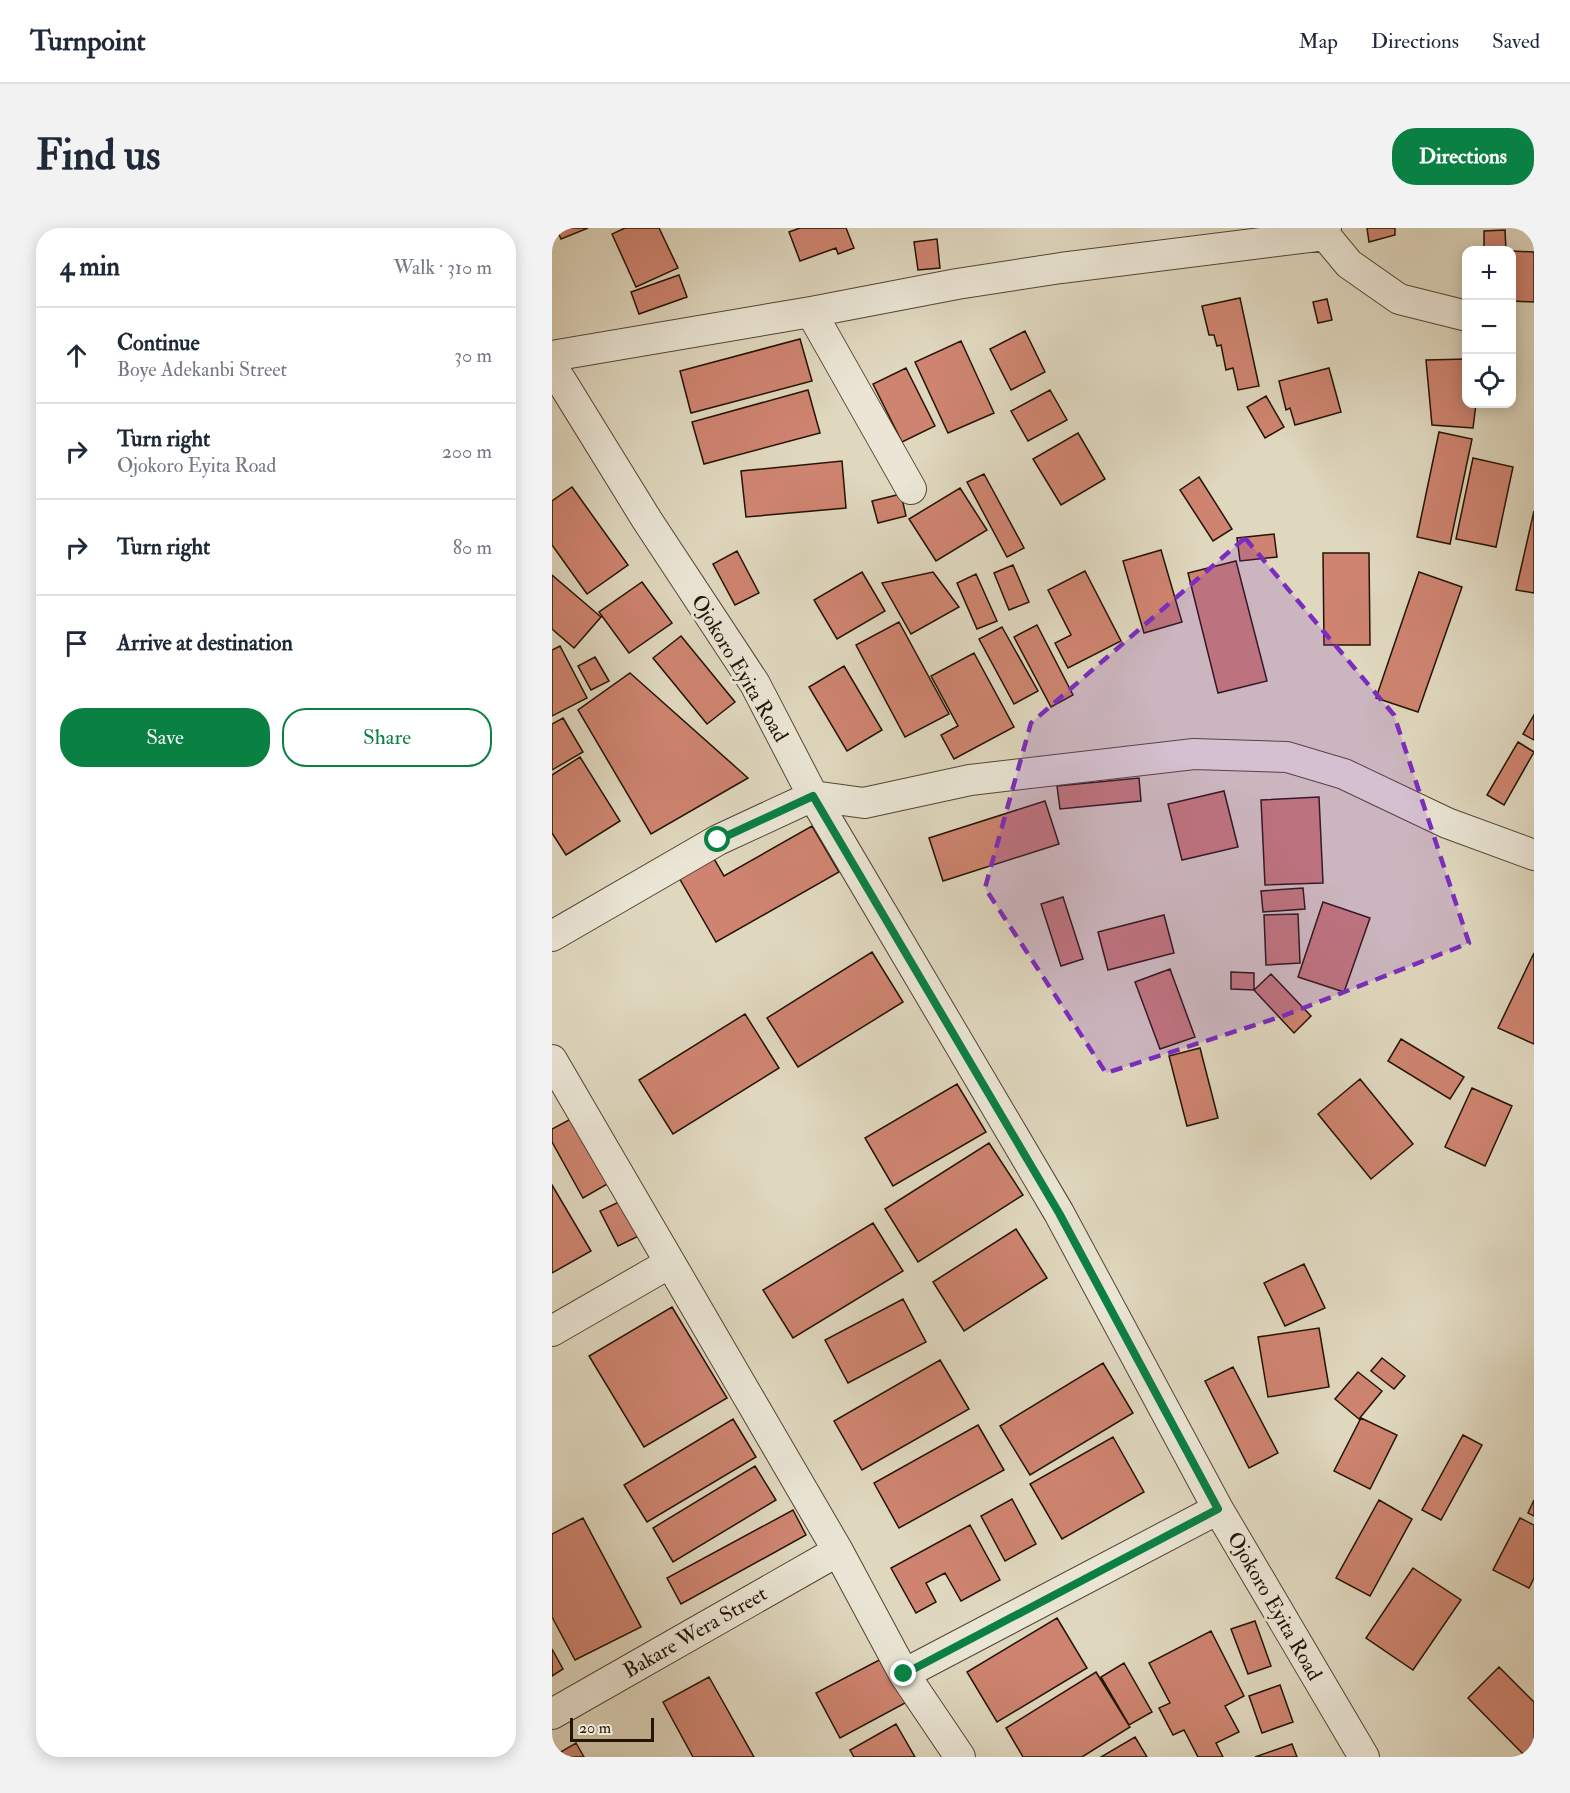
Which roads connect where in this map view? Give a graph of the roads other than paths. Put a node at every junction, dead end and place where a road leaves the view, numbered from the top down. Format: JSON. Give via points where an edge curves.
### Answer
{"nodes":[{"id":1,"x":1325,"y":231,"type":"edge"},
{"id":2,"x":811,"y":312,"type":"junction"},
{"id":3,"x":1462,"y":315,"type":"edge"},
{"id":4,"x":552,"y":356,"type":"edge"},
{"id":5,"x":552,"y":366,"type":"edge"},
{"id":6,"x":911,"y":489,"type":"dead end"},
{"id":7,"x":813,"y":796,"type":"junction"},
{"id":8,"x":1534,"y":855,"type":"edge"},
{"id":9,"x":555,"y":925,"type":"edge"},
{"id":10,"x":552,"y":1060,"type":"edge"},
{"id":11,"x":670,"y":1263,"type":"junction"},
{"id":12,"x":552,"y":1331,"type":"edge"},
{"id":13,"x":1218,"y":1509,"type":"junction"},
{"id":14,"x":838,"y":1551,"type":"junction"},
{"id":15,"x":904,"y":1674,"type":"junction"},
{"id":16,"x":552,"y":1714,"type":"edge"},
{"id":17,"x":960,"y":1757,"type":"edge"},
{"id":18,"x":1364,"y":1757,"type":"edge"}],
"edges":[{"from":1,"to":2,"type":"street","via":[[957,284]]},
{"from":1,"to":3,"type":"street","via":[[1349,264],[1399,299]]},
{"from":2,"to":4,"type":"street"},
{"from":2,"to":6,"type":"street"},
{"from":5,"to":7,"type":"street","name":"Ojokoro Eyita Road","via":[[755,684]]},
{"from":7,"to":8,"type":"street","via":[[864,803],[969,780],[1194,754],[1287,757],[1344,774],[1447,823]]},
{"from":7,"to":9,"type":"street","via":[[718,840]]},
{"from":7,"to":13,"type":"street","name":"Ojokoro Eyita Road","via":[[1059,1213]]},
{"from":10,"to":11,"type":"street"},
{"from":11,"to":12,"type":"street"},
{"from":11,"to":14,"type":"street"},
{"from":13,"to":15,"type":"street"},
{"from":13,"to":18,"type":"street","name":"Ojokoro Eyita Road"},
{"from":14,"to":15,"type":"street"},
{"from":14,"to":16,"type":"street","name":"Bakare Wera Street"},
{"from":15,"to":17,"type":"street"}]}
